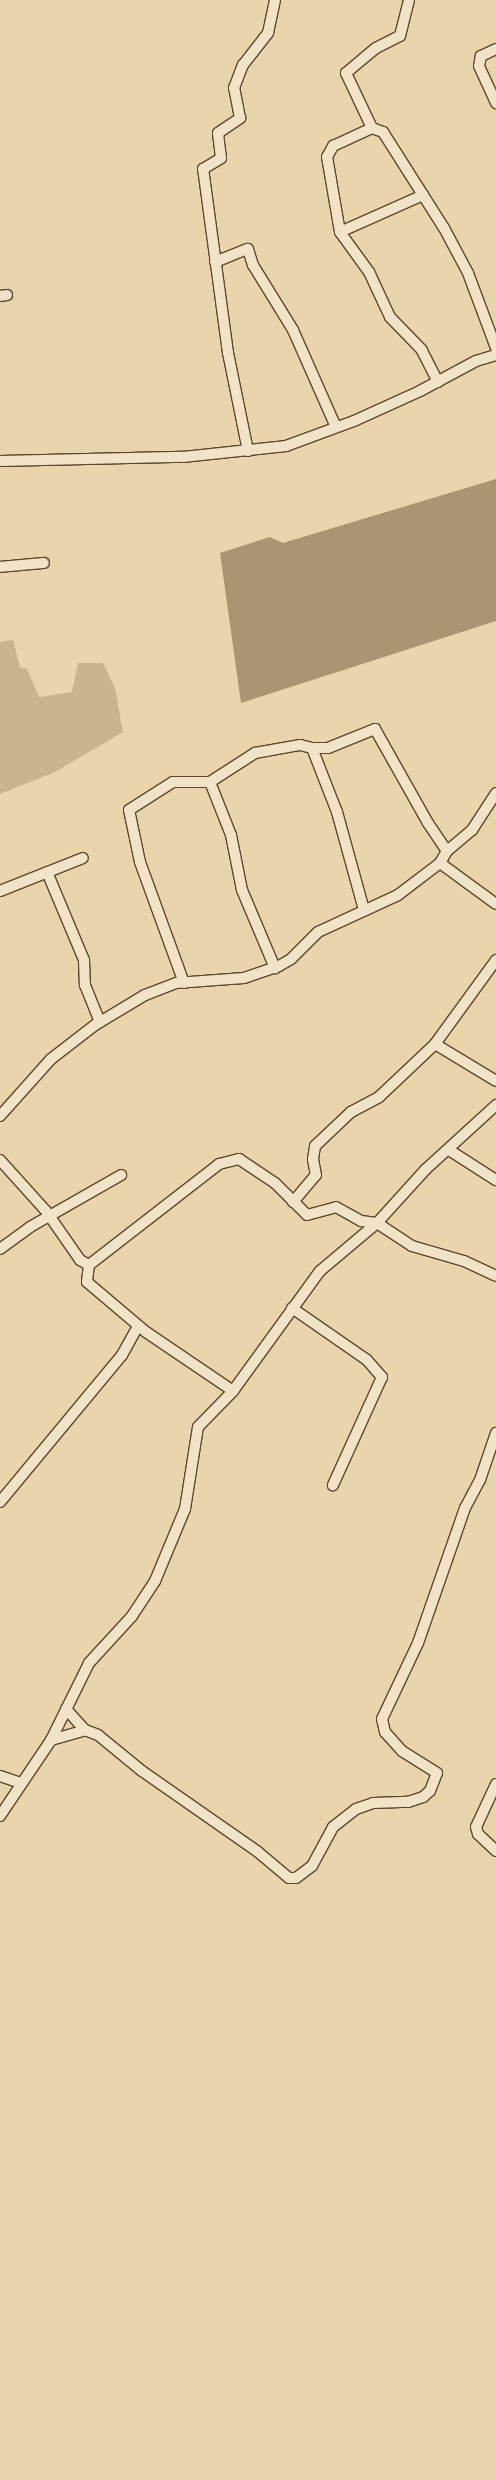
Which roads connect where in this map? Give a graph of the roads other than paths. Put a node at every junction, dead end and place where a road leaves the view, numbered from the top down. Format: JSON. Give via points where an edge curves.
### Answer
{"nodes":[{"id":1,"x":275,"y":0,"type":"edge"},
{"id":2,"x":409,"y":0,"type":"edge"},
{"id":3,"x":496,"y":49,"type":"edge"},
{"id":4,"x":496,"y":103,"type":"edge"},
{"id":5,"x":372,"y":128,"type":"junction"},
{"id":6,"x":423,"y":195,"type":"junction"},
{"id":7,"x":340,"y":232,"type":"junction"},
{"id":8,"x":215,"y":262,"type":"junction"},
{"id":9,"x":496,"y":348,"type":"edge"},
{"id":10,"x":496,"y":355,"type":"edge"},
{"id":11,"x":438,"y":382,"type":"junction"},
{"id":12,"x":336,"y":427,"type":"junction"},
{"id":13,"x":248,"y":451,"type":"junction"},
{"id":14,"x":0,"y":461,"type":"edge"},
{"id":15,"x":44,"y":562,"type":"dead end"},
{"id":16,"x":0,"y":567,"type":"edge"},
{"id":17,"x":312,"y":748,"type":"junction"},
{"id":18,"x":210,"y":782,"type":"junction"},
{"id":19,"x":496,"y":794,"type":"edge"},
{"id":20,"x":447,"y":851,"type":"junction"},
{"id":21,"x":83,"y":858,"type":"dead end"},
{"id":22,"x":440,"y":863,"type":"junction"},
{"id":23,"x":47,"y":872,"type":"junction"},
{"id":24,"x":0,"y":891,"type":"edge"},
{"id":25,"x":496,"y":904,"type":"edge"},
{"id":26,"x":364,"y":910,"type":"junction"},
{"id":27,"x":496,"y":960,"type":"edge"},
{"id":28,"x":275,"y":968,"type":"junction"},
{"id":29,"x":184,"y":983,"type":"junction"},
{"id":30,"x":100,"y":1022,"type":"junction"},
{"id":31,"x":435,"y":1044,"type":"junction"},
{"id":32,"x":496,"y":1081,"type":"edge"},
{"id":33,"x":495,"y":1107,"type":"edge"},
{"id":34,"x":0,"y":1116,"type":"edge"},
{"id":35,"x":449,"y":1150,"type":"junction"},
{"id":36,"x":0,"y":1160,"type":"edge"},
{"id":37,"x":120,"y":1175,"type":"dead end"},
{"id":38,"x":496,"y":1180,"type":"edge"},
{"id":39,"x":293,"y":1202,"type":"junction"},
{"id":40,"x":50,"y":1217,"type":"junction"},
{"id":41,"x":377,"y":1223,"type":"junction"},
{"id":42,"x":0,"y":1249,"type":"edge"},
{"id":43,"x":89,"y":1265,"type":"junction"},
{"id":44,"x":496,"y":1276,"type":"edge"},
{"id":45,"x":292,"y":1308,"type":"junction"},
{"id":46,"x":138,"y":1326,"type":"junction"},
{"id":47,"x":233,"y":1391,"type":"junction"},
{"id":48,"x":496,"y":1433,"type":"edge"},
{"id":49,"x":333,"y":1485,"type":"dead end"},
{"id":50,"x":0,"y":1502,"type":"edge"},
{"id":51,"x":66,"y":1709,"type":"junction"},
{"id":52,"x":85,"y":1730,"type":"junction"},
{"id":53,"x":51,"y":1740,"type":"junction"},
{"id":54,"x":0,"y":1776,"type":"edge"},
{"id":55,"x":20,"y":1783,"type":"junction"},
{"id":56,"x":496,"y":1784,"type":"edge"},
{"id":57,"x":0,"y":1816,"type":"edge"},
{"id":58,"x":496,"y":1851,"type":"edge"}],
"edges":[{"from":1,"to":8,"type":"street","via":[[268,33],[243,65],[234,88],[240,118],[218,133],[221,158],[203,169]]},
{"from":2,"to":5,"type":"street","via":[[400,36],[376,48],[346,73]]},
{"from":3,"to":4,"type":"street","via":[[481,56],[479,66]]},
{"from":5,"to":6,"type":"street","via":[[383,132]]},
{"from":5,"to":7,"type":"street","via":[[329,150],[331,186]]},
{"from":6,"to":7,"type":"street"},
{"from":6,"to":9,"type":"street","via":[[468,273]]},
{"from":7,"to":11,"type":"street","via":[[369,272],[390,317],[422,350]]},
{"from":8,"to":12,"type":"street","via":[[248,249],[253,265],[293,330]]},
{"from":8,"to":13,"type":"street"},
{"from":10,"to":11,"type":"street","via":[[476,361]]},
{"from":11,"to":12,"type":"street"},
{"from":12,"to":13,"type":"street","via":[[286,446]]},
{"from":13,"to":14,"type":"street","via":[[183,457]]},
{"from":15,"to":16,"type":"street"},
{"from":17,"to":18,"type":"street","via":[[300,745],[255,753]]},
{"from":17,"to":20,"type":"street","via":[[328,748],[375,730],[428,824]]},
{"from":17,"to":26,"type":"street","via":[[337,812]]},
{"from":18,"to":28,"type":"street","via":[[231,835],[242,890]]},
{"from":18,"to":29,"type":"street","via":[[173,782],[129,810],[140,862]]},
{"from":19,"to":20,"type":"street","via":[[472,830]]},
{"from":20,"to":22,"type":"street"},
{"from":21,"to":23,"type":"street"},
{"from":22,"to":25,"type":"street"},
{"from":22,"to":26,"type":"street","via":[[398,896]]},
{"from":23,"to":24,"type":"street"},
{"from":23,"to":30,"type":"street","via":[[84,960],[85,985]]},
{"from":26,"to":28,"type":"street","via":[[318,932],[291,960]]},
{"from":27,"to":31,"type":"street"},
{"from":28,"to":29,"type":"street","via":[[244,978]]},
{"from":29,"to":30,"type":"street","via":[[145,996]]},
{"from":30,"to":34,"type":"street","via":[[51,1058]]},
{"from":31,"to":32,"type":"street"},
{"from":31,"to":39,"type":"street","via":[[379,1097],[351,1112],[314,1146],[312,1159],[316,1175]]},
{"from":33,"to":35,"type":"street"},
{"from":35,"to":38,"type":"street"},
{"from":35,"to":41,"type":"street","via":[[426,1169]]},
{"from":36,"to":40,"type":"street"},
{"from":37,"to":40,"type":"street"},
{"from":39,"to":41,"type":"street","via":[[306,1215],[336,1207],[361,1221]]},
{"from":39,"to":43,"type":"street","via":[[275,1183],[239,1159],[218,1164]]},
{"from":40,"to":42,"type":"street"},
{"from":40,"to":43,"type":"street","via":[[80,1260]]},
{"from":41,"to":44,"type":"street","via":[[412,1246],[464,1261]]},
{"from":41,"to":45,"type":"street","via":[[320,1271]]},
{"from":43,"to":46,"type":"street","via":[[87,1282]]},
{"from":45,"to":47,"type":"street"},
{"from":45,"to":49,"type":"street","via":[[367,1360],[382,1377]]},
{"from":46,"to":47,"type":"street"},
{"from":46,"to":50,"type":"street","via":[[122,1355]]},
{"from":47,"to":51,"type":"street","via":[[198,1427],[194,1436],[185,1509],[155,1581],[132,1616],[89,1663]]},
{"from":48,"to":52,"type":"street","via":[[480,1480],[465,1508],[418,1643],[382,1719],[385,1732],[402,1751],[436,1773],[430,1791],[423,1797],[408,1802],[374,1803],[356,1809],[333,1827],[312,1866],[296,1878],[289,1878],[98,1735]]},
{"from":51,"to":52,"type":"street"},
{"from":51,"to":53,"type":"street"},
{"from":52,"to":53,"type":"street"},
{"from":53,"to":55,"type":"street"},
{"from":54,"to":55,"type":"street"},
{"from":55,"to":57,"type":"street"},
{"from":56,"to":58,"type":"street","via":[[476,1826],[478,1834]]}]}
